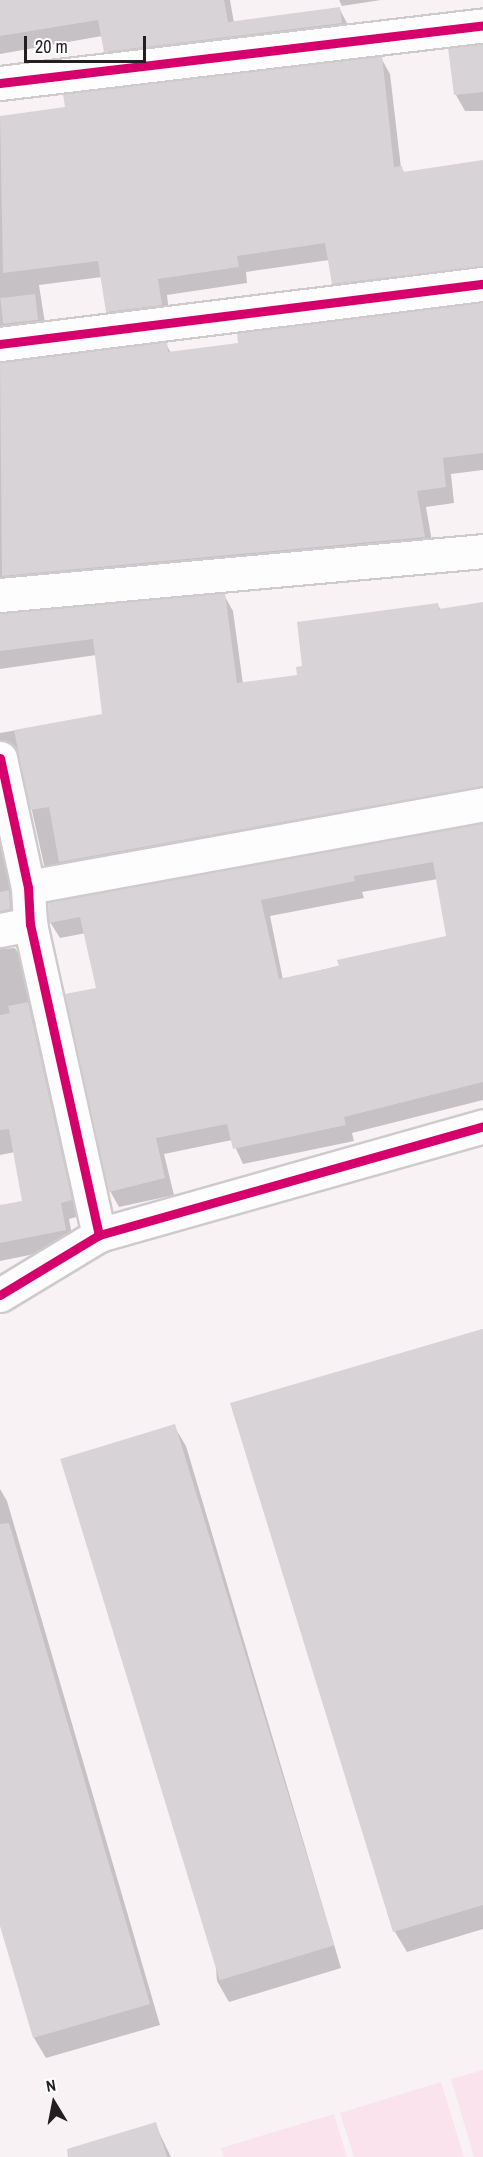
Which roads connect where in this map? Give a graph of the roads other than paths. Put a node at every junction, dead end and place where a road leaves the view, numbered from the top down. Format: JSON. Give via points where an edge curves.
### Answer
{"nodes":[{"id":1,"x":483,"y":25,"type":"edge"},
{"id":2,"x":0,"y":83,"type":"edge"},
{"id":3,"x":483,"y":284,"type":"edge"},
{"id":4,"x":0,"y":344,"type":"edge"},
{"id":5,"x":483,"y":551,"type":"edge"},
{"id":6,"x":0,"y":595,"type":"edge"},
{"id":7,"x":0,"y":758,"type":"edge"},
{"id":8,"x":483,"y":804,"type":"edge"},
{"id":9,"x":28,"y":886,"type":"junction"},
{"id":10,"x":15,"y":927,"type":"edge"},
{"id":11,"x":483,"y":1126,"type":"edge"},
{"id":12,"x":99,"y":1235,"type":"junction"},
{"id":13,"x":0,"y":1294,"type":"edge"}],
"edges":[{"from":1,"to":2,"type":"street"},
{"from":3,"to":4,"type":"street"},
{"from":5,"to":6,"type":"street"},
{"from":7,"to":9,"type":"street"},
{"from":8,"to":9,"type":"street"},
{"from":9,"to":10,"type":"street"},
{"from":10,"to":12,"type":"street"},
{"from":11,"to":12,"type":"street"},
{"from":12,"to":13,"type":"street"}]}
